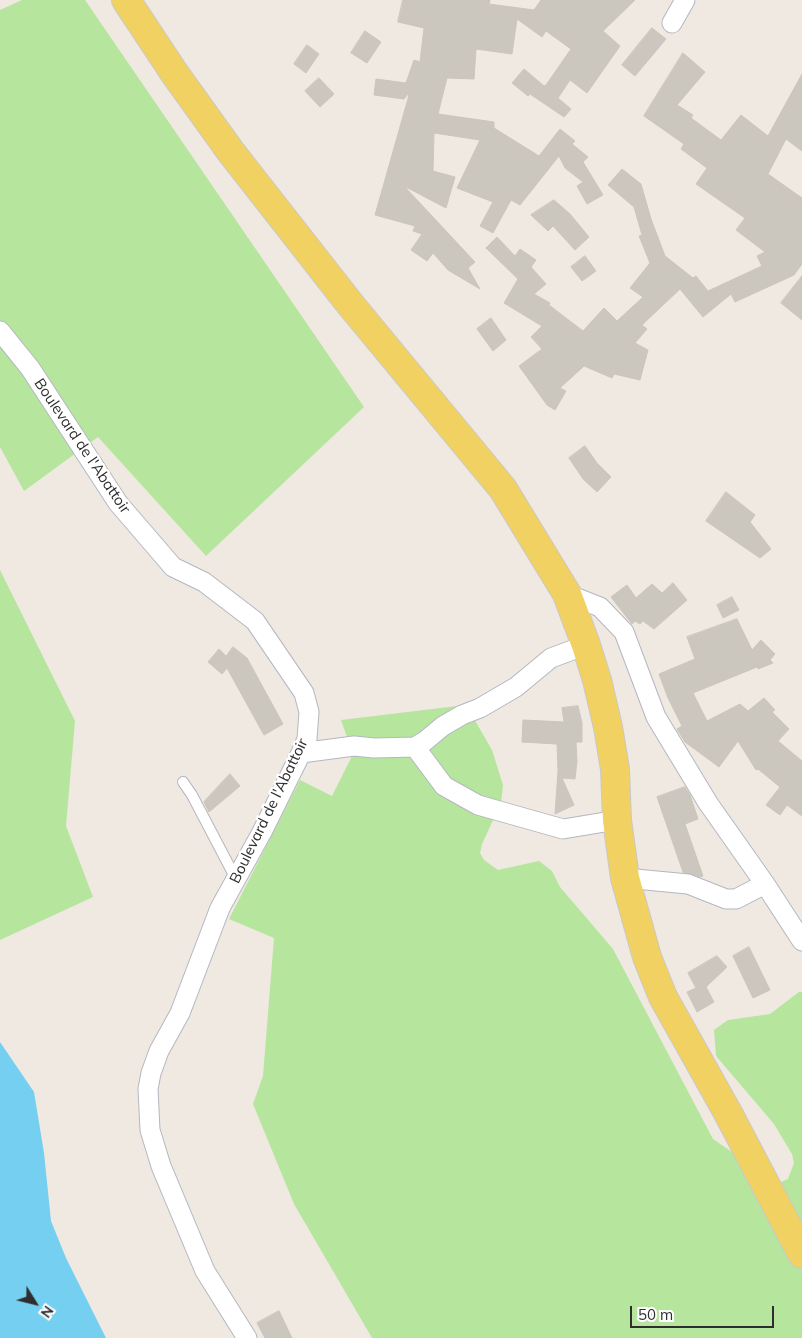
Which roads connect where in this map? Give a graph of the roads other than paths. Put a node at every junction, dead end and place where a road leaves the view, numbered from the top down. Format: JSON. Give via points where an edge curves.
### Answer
{"nodes":[{"id":1,"x":126,"y":0,"type":"edge"},
{"id":2,"x":685,"y":0,"type":"edge"},
{"id":3,"x":672,"y":24,"type":"dead end"},
{"id":4,"x":0,"y":331,"type":"edge"},
{"id":5,"x":567,"y":594,"type":"junction"},
{"id":6,"x":586,"y":645,"type":"junction"},
{"id":7,"x":415,"y":747,"type":"junction"},
{"id":8,"x":301,"y":753,"type":"junction"},
{"id":9,"x":183,"y":782,"type":"dead end"},
{"id":10,"x":617,"y":820,"type":"junction"},
{"id":11,"x":625,"y":878,"type":"junction"},
{"id":12,"x":236,"y":879,"type":"junction"},
{"id":13,"x":765,"y":884,"type":"junction"},
{"id":14,"x":802,"y":941,"type":"edge"},
{"id":15,"x":802,"y":1254,"type":"edge"},
{"id":16,"x":247,"y":1338,"type":"edge"}],
"edges":[{"from":1,"to":5,"type":"main road","via":[[232,152],[350,304],[503,489]]},
{"from":2,"to":3,"type":"street"},
{"from":4,"to":8,"type":"street","name":"Boulevard de l'Abattoir","via":[[30,368],[118,503],[173,567],[204,582],[255,621],[304,693],[309,712],[307,739]]},
{"from":5,"to":6,"type":"main road"},
{"from":5,"to":13,"type":"street","via":[[600,607],[624,632],[656,717],[708,803]]},
{"from":6,"to":7,"type":"street","via":[[551,658],[516,687],[443,726]]},
{"from":6,"to":10,"type":"main road","via":[[598,680],[608,727]]},
{"from":7,"to":8,"type":"street","via":[[354,746]]},
{"from":7,"to":10,"type":"street","via":[[444,786],[478,805],[563,828]]},
{"from":8,"to":12,"type":"street","name":"Boulevard de l'Abattoir"},
{"from":9,"to":12,"type":"lane"},
{"from":10,"to":11,"type":"main road"},
{"from":11,"to":13,"type":"street","via":[[688,884],[726,899],[736,899]]},
{"from":11,"to":15,"type":"main road","via":[[647,957],[663,997]]},
{"from":12,"to":16,"type":"street","name":"Boulevard de l'Abattoir","via":[[220,908],[180,1013],[159,1051],[148,1089],[150,1130],[161,1166],[205,1270]]},
{"from":13,"to":14,"type":"street"}]}
